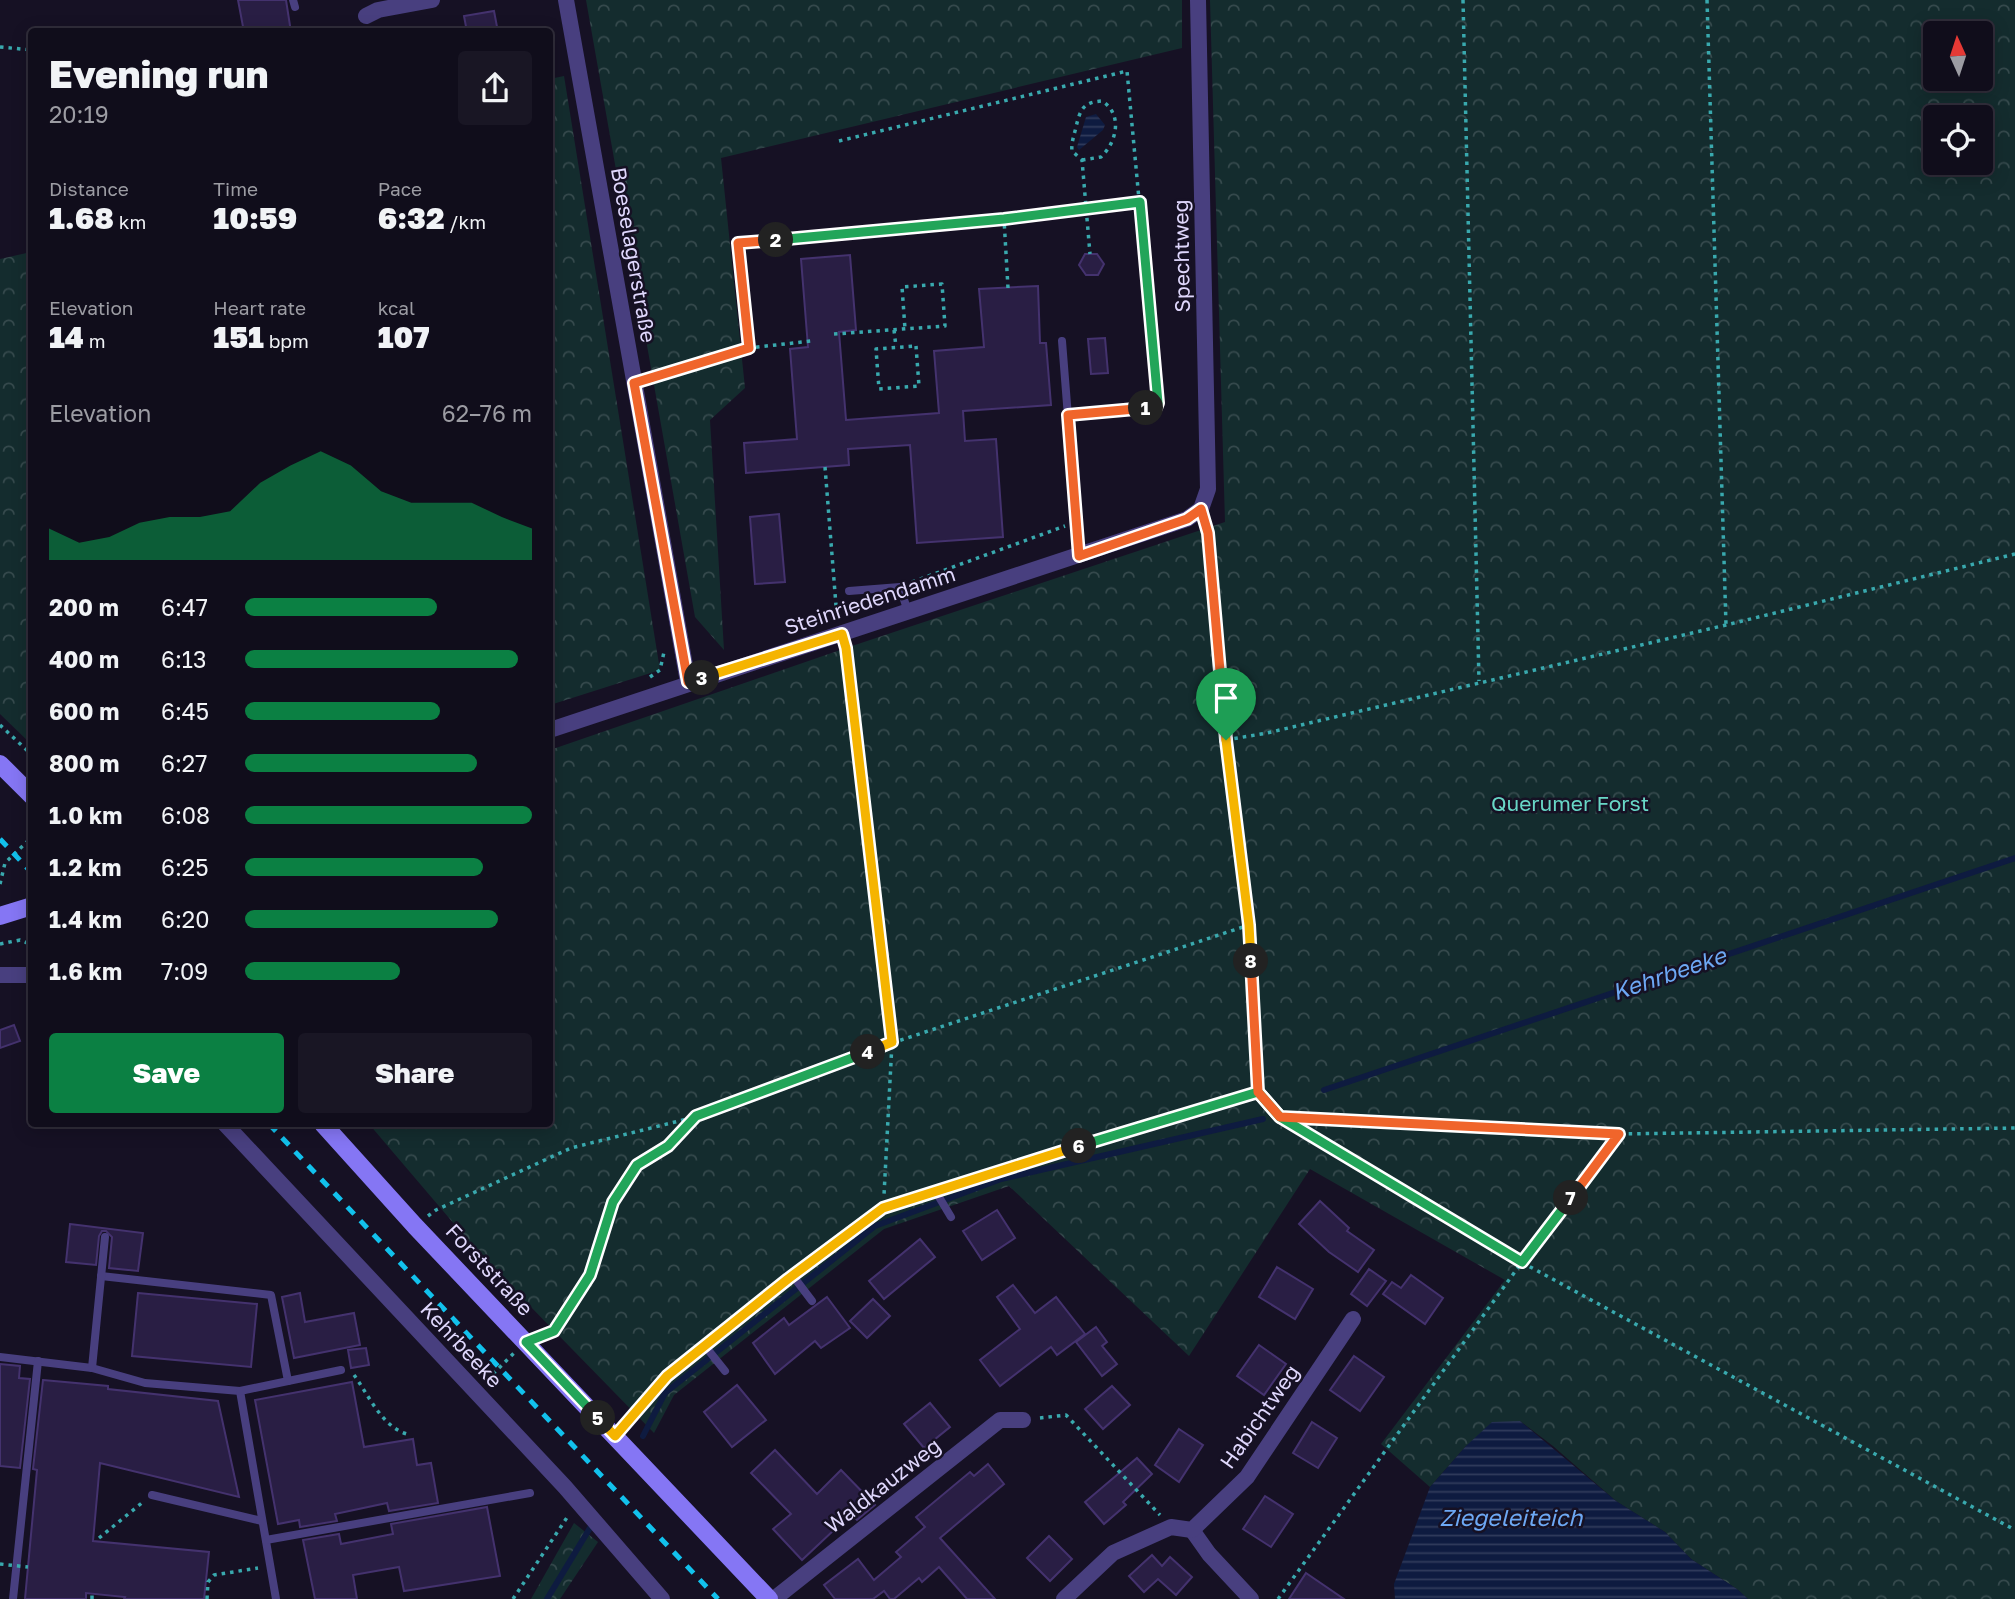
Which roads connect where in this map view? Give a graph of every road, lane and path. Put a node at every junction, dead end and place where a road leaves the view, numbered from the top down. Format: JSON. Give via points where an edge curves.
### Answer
{"nodes":[{"id":1,"x":432,"y":0,"type":"edge"},
{"id":2,"x":566,"y":0,"type":"edge"},
{"id":3,"x":1198,"y":0,"type":"edge"},
{"id":4,"x":1463,"y":0,"type":"edge"},
{"id":5,"x":1707,"y":0,"type":"edge"},
{"id":6,"x":366,"y":16,"type":"dead end"},
{"id":7,"x":0,"y":47,"type":"edge"},
{"id":8,"x":28,"y":50,"type":"edge"},
{"id":9,"x":839,"y":141,"type":"dead end"},
{"id":10,"x":1082,"y":160,"type":"junction"},
{"id":11,"x":1140,"y":202,"type":"junction"},
{"id":12,"x":1087,"y":209,"type":"junction"},
{"id":13,"x":1004,"y":219,"type":"junction"},
{"id":14,"x":1090,"y":254,"type":"dead end"},
{"id":15,"x":1008,"y":288,"type":"dead end"},
{"id":16,"x":905,"y":329,"type":"junction"},
{"id":17,"x":894,"y":330,"type":"junction"},
{"id":18,"x":834,"y":334,"type":"dead end"},
{"id":19,"x":811,"y":341,"type":"dead end"},
{"id":20,"x":1062,"y":341,"type":"dead end"},
{"id":21,"x":895,"y":347,"type":"junction"},
{"id":22,"x":749,"y":348,"type":"junction"},
{"id":23,"x":634,"y":383,"type":"junction"},
{"id":24,"x":1068,"y":415,"type":"junction"},
{"id":25,"x":825,"y":467,"type":"dead end"},
{"id":26,"x":1201,"y":509,"type":"junction"},
{"id":27,"x":1076,"y":522,"type":"junction"},
{"id":28,"x":2015,"y":554,"type":"edge"},
{"id":29,"x":1079,"y":556,"type":"junction"},
{"id":30,"x":900,"y":587,"type":"junction"},
{"id":31,"x":849,"y":591,"type":"dead end"},
{"id":32,"x":908,"y":612,"type":"junction"},
{"id":33,"x":1726,"y":625,"type":"junction"},
{"id":34,"x":842,"y":634,"type":"junction"},
{"id":35,"x":666,"y":642,"type":"dead end"},
{"id":36,"x":1479,"y":681,"type":"junction"},
{"id":37,"x":643,"y":682,"type":"dead end"},
{"id":38,"x":688,"y":682,"type":"junction"},
{"id":39,"x":0,"y":726,"type":"edge"},
{"id":40,"x":553,"y":729,"type":"edge"},
{"id":41,"x":1226,"y":740,"type":"junction"},
{"id":42,"x":28,"y":751,"type":"edge"},
{"id":43,"x":0,"y":764,"type":"edge"},
{"id":44,"x":28,"y":792,"type":"edge"},
{"id":45,"x":28,"y":841,"type":"edge"},
{"id":46,"x":0,"y":884,"type":"edge"},
{"id":47,"x":28,"y":906,"type":"edge"},
{"id":48,"x":0,"y":916,"type":"edge"},
{"id":49,"x":1249,"y":925,"type":"junction"},
{"id":50,"x":28,"y":943,"type":"edge"},
{"id":51,"x":0,"y":944,"type":"edge"},
{"id":52,"x":0,"y":975,"type":"edge"},
{"id":53,"x":28,"y":975,"type":"edge"},
{"id":54,"x":892,"y":1042,"type":"junction"},
{"id":55,"x":1258,"y":1092,"type":"junction"},
{"id":56,"x":696,"y":1116,"type":"junction"},
{"id":57,"x":1280,"y":1117,"type":"junction"},
{"id":58,"x":228,"y":1127,"type":"edge"},
{"id":59,"x":326,"y":1127,"type":"edge"},
{"id":60,"x":2015,"y":1128,"type":"edge"},
{"id":61,"x":1619,"y":1134,"type":"junction"},
{"id":62,"x":1006,"y":1168,"type":"joint"},
{"id":63,"x":936,"y":1192,"type":"junction"},
{"id":64,"x":883,"y":1208,"type":"junction"},
{"id":65,"x":951,"y":1217,"type":"dead end"},
{"id":66,"x":415,"y":1226,"type":"junction"},
{"id":67,"x":105,"y":1237,"type":"dead end"},
{"id":68,"x":1522,"y":1262,"type":"junction"},
{"id":69,"x":101,"y":1276,"type":"junction"},
{"id":70,"x":793,"y":1276,"type":"junction"},
{"id":71,"x":811,"y":1301,"type":"dead end"},
{"id":72,"x":1353,"y":1319,"type":"dead end"},
{"id":73,"x":526,"y":1342,"type":"junction"},
{"id":74,"x":705,"y":1346,"type":"junction"},
{"id":75,"x":0,"y":1357,"type":"edge"},
{"id":76,"x":38,"y":1361,"type":"junction"},
{"id":77,"x":92,"y":1368,"type":"junction"},
{"id":78,"x":341,"y":1370,"type":"joint"},
{"id":79,"x":725,"y":1371,"type":"dead end"},
{"id":80,"x":288,"y":1381,"type":"junction"},
{"id":81,"x":240,"y":1391,"type":"junction"},
{"id":82,"x":477,"y":1392,"type":"junction"},
{"id":83,"x":1024,"y":1420,"type":"joint"},
{"id":84,"x":407,"y":1434,"type":"dead end"},
{"id":85,"x":615,"y":1436,"type":"junction"},
{"id":86,"x":530,"y":1493,"type":"dead end"},
{"id":87,"x":152,"y":1495,"type":"joint"},
{"id":88,"x":577,"y":1502,"type":"junction"},
{"id":89,"x":262,"y":1521,"type":"junction"},
{"id":90,"x":1171,"y":1527,"type":"junction"},
{"id":91,"x":1192,"y":1530,"type":"junction"},
{"id":92,"x":2015,"y":1530,"type":"edge"},
{"id":93,"x":99,"y":1538,"type":"dead end"},
{"id":94,"x":266,"y":1541,"type":"junction"},
{"id":95,"x":0,"y":1564,"type":"edge"},
{"id":96,"x":271,"y":1566,"type":"junction"},
{"id":97,"x":28,"y":1567,"type":"dead end"},
{"id":98,"x":92,"y":1591,"type":"dead end"},
{"id":99,"x":13,"y":1599,"type":"edge"},
{"id":100,"x":92,"y":1599,"type":"edge"},
{"id":101,"x":207,"y":1599,"type":"edge"},
{"id":102,"x":276,"y":1599,"type":"edge"},
{"id":103,"x":513,"y":1599,"type":"edge"},
{"id":104,"x":662,"y":1599,"type":"edge"},
{"id":105,"x":772,"y":1599,"type":"edge"},
{"id":106,"x":1064,"y":1599,"type":"edge"},
{"id":107,"x":1251,"y":1599,"type":"edge"},
{"id":108,"x":1278,"y":1599,"type":"edge"}],
"edges":[{"from":1,"to":6,"type":"street"},
{"from":2,"to":23,"type":"street","name":"Boeselagerstraße"},
{"from":3,"to":26,"type":"street","name":"Spechtweg","via":[[1208,489]]},
{"from":4,"to":36,"type":"path"},
{"from":5,"to":33,"type":"path"},
{"from":7,"to":8,"type":"path"},
{"from":9,"to":11,"type":"path","via":[[1127,71]]},
{"from":10,"to":10,"type":"path","via":[[1071,145],[1078,113],[1088,103],[1102,101],[1115,116],[1112,140],[1101,157]]},
{"from":10,"to":12,"type":"path"},
{"from":11,"to":12,"type":"path"},
{"from":11,"to":24,"type":"path","via":[[1158,403],[1156,408]]},
{"from":12,"to":13,"type":"path"},
{"from":12,"to":14,"type":"path"},
{"from":13,"to":15,"type":"path"},
{"from":13,"to":22,"type":"path","via":[[738,243]]},
{"from":16,"to":16,"type":"path","via":[[945,326],[942,284],[902,287]]},
{"from":16,"to":17,"type":"path"},
{"from":17,"to":18,"type":"path"},
{"from":17,"to":21,"type":"path"},
{"from":19,"to":22,"type":"path"},
{"from":20,"to":24,"type":"lane"},
{"from":21,"to":21,"type":"path","via":[[916,346],[919,386],[879,389],[876,349]]},
{"from":22,"to":23,"type":"path"},
{"from":23,"to":38,"type":"street","name":"Boeselagerstraße"},
{"from":24,"to":27,"type":"lane"},
{"from":25,"to":34,"type":"path","via":[[836,616]]},
{"from":26,"to":29,"type":"street","name":"Steinriedendamm","via":[[1187,519]]},
{"from":26,"to":41,"type":"path","via":[[1208,533]]},
{"from":27,"to":29,"type":"lane"},
{"from":27,"to":30,"type":"path"},
{"from":28,"to":33,"type":"path"},
{"from":29,"to":32,"type":"street","name":"Steinriedendamm"},
{"from":30,"to":31,"type":"lane"},
{"from":30,"to":32,"type":"lane"},
{"from":32,"to":34,"type":"street","name":"Steinriedendamm"},
{"from":33,"to":36,"type":"path"},
{"from":34,"to":38,"type":"street","name":"Steinriedendamm"},
{"from":34,"to":54,"type":"path"},
{"from":35,"to":37,"type":"path","via":[[660,670]]},
{"from":36,"to":41,"type":"path"},
{"from":38,"to":40,"type":"street","name":"Steinriedendamm"},
{"from":39,"to":42,"type":"path"},
{"from":41,"to":49,"type":"path"},
{"from":43,"to":44,"type":"main road"},
{"from":45,"to":46,"type":"path","via":[[5,863]]},
{"from":47,"to":48,"type":"main road"},
{"from":49,"to":54,"type":"path"},
{"from":49,"to":55,"type":"path"},
{"from":50,"to":51,"type":"path","via":[[20,940]]},
{"from":52,"to":53,"type":"street"},
{"from":54,"to":56,"type":"path"},
{"from":54,"to":64,"type":"path"},
{"from":55,"to":57,"type":"path"},
{"from":55,"to":62,"type":"path"},
{"from":56,"to":66,"type":"path","via":[[571,1149],[436,1210]]},
{"from":56,"to":73,"type":"path","via":[[668,1146],[637,1165],[613,1202],[590,1275],[554,1331]]},
{"from":57,"to":61,"type":"path"},
{"from":57,"to":68,"type":"path"},
{"from":58,"to":82,"type":"street","name":"Kehrbeeke"},
{"from":59,"to":66,"type":"main road","name":"Forststraße"},
{"from":60,"to":61,"type":"path"},
{"from":61,"to":68,"type":"path"},
{"from":62,"to":63,"type":"lane"},
{"from":63,"to":64,"type":"lane"},
{"from":63,"to":65,"type":"lane"},
{"from":64,"to":70,"type":"lane"},
{"from":66,"to":73,"type":"main road","name":"Forststraße"},
{"from":67,"to":69,"type":"lane"},
{"from":68,"to":92,"type":"path"},
{"from":68,"to":108,"type":"path"},
{"from":69,"to":77,"type":"lane"},
{"from":69,"to":80,"type":"lane","via":[[271,1295]]},
{"from":70,"to":71,"type":"lane"},
{"from":70,"to":74,"type":"lane"},
{"from":72,"to":91,"type":"street","name":"Habichtweg","via":[[1247,1477]]},
{"from":73,"to":82,"type":"path"},
{"from":73,"to":85,"type":"main road","name":"Forststraße"},
{"from":74,"to":79,"type":"lane"},
{"from":74,"to":85,"type":"lane","via":[[667,1376]]},
{"from":75,"to":76,"type":"lane"},
{"from":76,"to":77,"type":"lane"},
{"from":76,"to":99,"type":"lane"},
{"from":77,"to":81,"type":"lane","via":[[145,1383]]},
{"from":78,"to":80,"type":"lane"},
{"from":78,"to":84,"type":"path","via":[[354,1374],[388,1423]]},
{"from":80,"to":81,"type":"lane"},
{"from":81,"to":89,"type":"lane"},
{"from":82,"to":88,"type":"street","name":"Kehrbeeke"},
{"from":83,"to":90,"type":"path","via":[[1066,1415]]},
{"from":83,"to":105,"type":"street","name":"Waldkauzweg","via":[[1000,1420]]},
{"from":85,"to":105,"type":"main road","name":"Forststraße"},
{"from":86,"to":94,"type":"lane"},
{"from":87,"to":89,"type":"lane"},
{"from":87,"to":93,"type":"path"},
{"from":88,"to":103,"type":"path"},
{"from":88,"to":104,"type":"street","name":"Kehrbeeke"},
{"from":89,"to":94,"type":"lane"},
{"from":90,"to":91,"type":"street"},
{"from":90,"to":106,"type":"street","via":[[1113,1553]]},
{"from":91,"to":107,"type":"street"},
{"from":94,"to":96,"type":"lane"},
{"from":95,"to":97,"type":"path","bridge":true},
{"from":96,"to":101,"type":"path","via":[[214,1575],[208,1582]]},
{"from":96,"to":102,"type":"lane"},
{"from":98,"to":100,"type":"path"}]}
